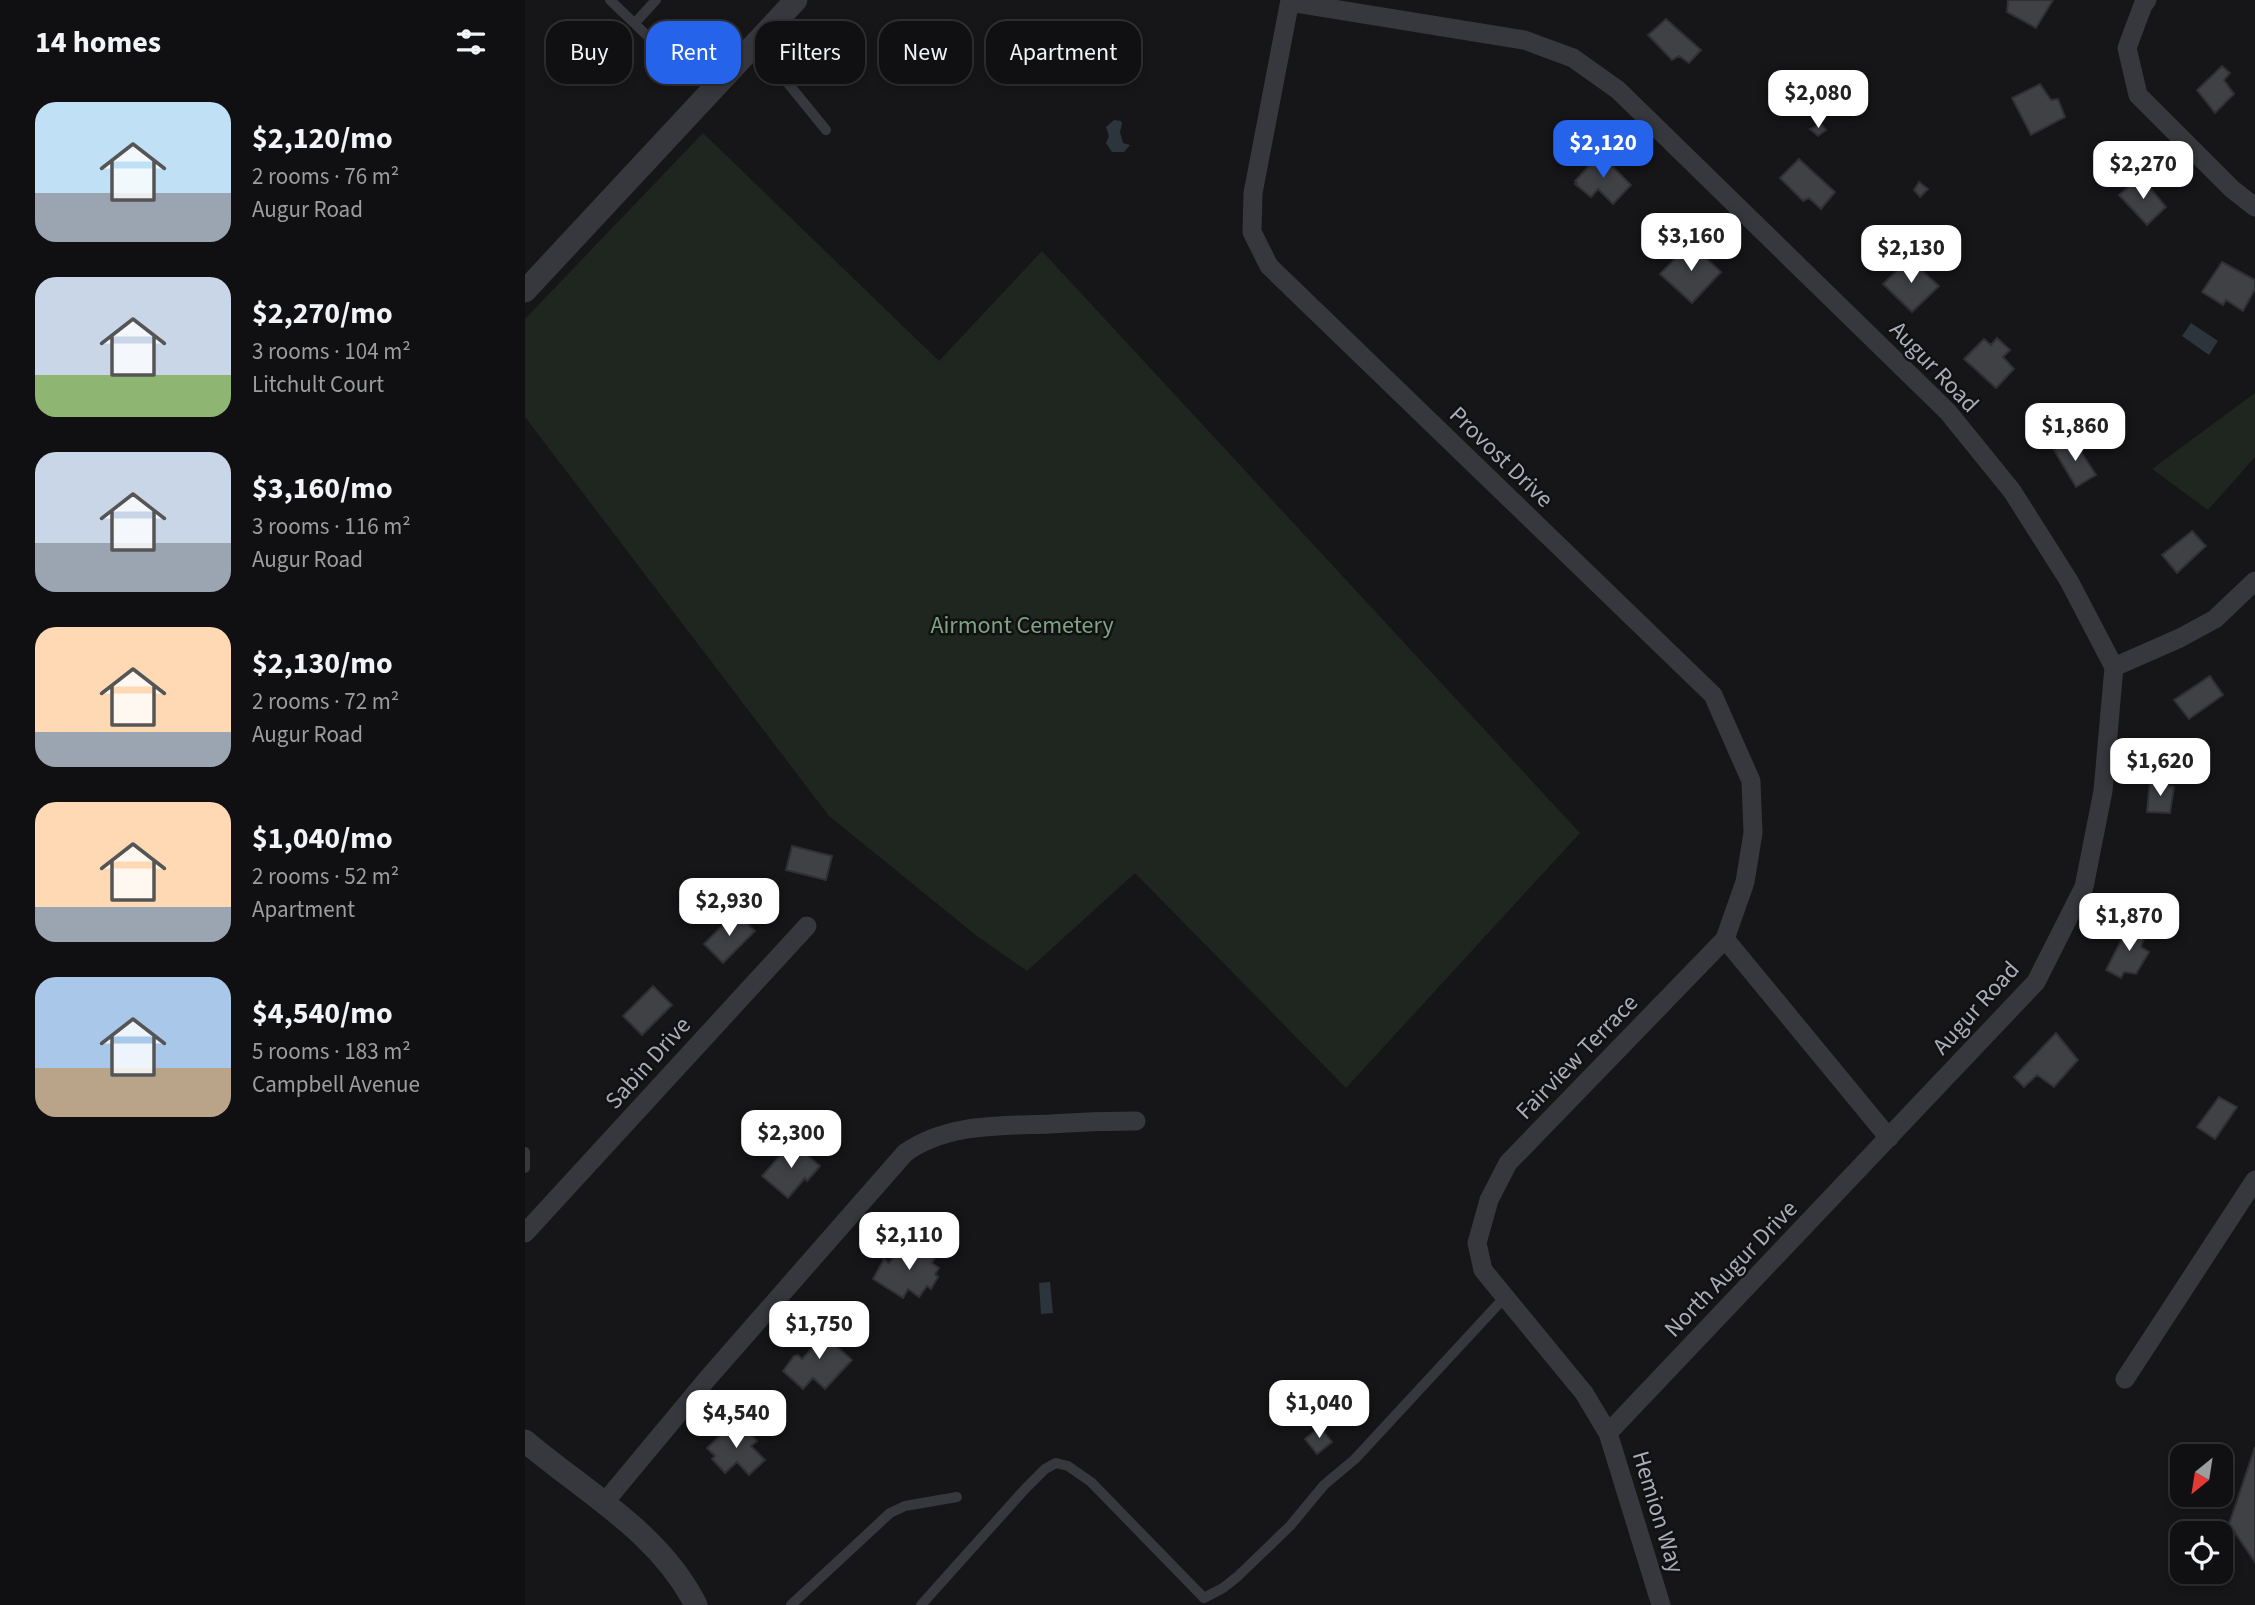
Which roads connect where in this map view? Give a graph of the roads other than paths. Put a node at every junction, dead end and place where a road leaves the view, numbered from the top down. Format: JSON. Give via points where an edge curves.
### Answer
{"nodes":[{"id":1,"x":610,"y":0,"type":"edge"},
{"id":2,"x":656,"y":0,"type":"edge"},
{"id":3,"x":796,"y":0,"type":"edge"},
{"id":4,"x":2147,"y":0,"type":"edge"},
{"id":5,"x":1290,"y":1,"type":"edge"},
{"id":6,"x":776,"y":21,"type":"edge"},
{"id":7,"x":635,"y":23,"type":"junction"},
{"id":8,"x":646,"y":34,"type":"edge"},
{"id":9,"x":755,"y":44,"type":"edge"},
{"id":10,"x":789,"y":84,"type":"edge"},
{"id":11,"x":826,"y":130,"type":"dead end"},
{"id":12,"x":2255,"y":207,"type":"edge"},
{"id":13,"x":525,"y":291,"type":"edge"},
{"id":14,"x":2255,"y":581,"type":"edge"},
{"id":15,"x":2114,"y":667,"type":"junction"},
{"id":16,"x":807,"y":926,"type":"dead end"},
{"id":17,"x":1725,"y":939,"type":"junction"},
{"id":18,"x":1136,"y":1121,"type":"dead end"},
{"id":19,"x":1889,"y":1138,"type":"junction"},
{"id":20,"x":525,"y":1152,"type":"edge"},
{"id":21,"x":525,"y":1168,"type":"edge"},
{"id":22,"x":2255,"y":1180,"type":"edge"},
{"id":23,"x":525,"y":1233,"type":"edge"},
{"id":24,"x":1504,"y":1298,"type":"junction"},
{"id":25,"x":2125,"y":1379,"type":"dead end"},
{"id":26,"x":1608,"y":1433,"type":"junction"},
{"id":27,"x":525,"y":1441,"type":"edge"},
{"id":28,"x":957,"y":1497,"type":"dead end"},
{"id":29,"x":604,"y":1503,"type":"junction"},
{"id":30,"x":696,"y":1605,"type":"edge"},
{"id":31,"x":791,"y":1605,"type":"edge"},
{"id":32,"x":921,"y":1605,"type":"edge"},
{"id":33,"x":1661,"y":1605,"type":"edge"}],
"edges":[{"from":1,"to":7,"type":"lane"},
{"from":2,"to":7,"type":"lane"},
{"from":3,"to":6,"type":"street"},
{"from":4,"to":12,"type":"street","via":[[2127,48],[2139,95]]},
{"from":5,"to":15,"type":"street","name":"Augur Road","via":[[1524,40],[1573,58],[1618,90],[1948,412],[2012,491],[2069,581]]},
{"from":5,"to":17,"type":"street","name":"Provost Drive","via":[[1252,193],[1252,232],[1269,266],[1313,311],[1713,695],[1751,780],[1749,858]]},
{"from":7,"to":8,"type":"lane"},
{"from":9,"to":13,"type":"street"},
{"from":10,"to":11,"type":"lane"},
{"from":14,"to":15,"type":"street","via":[[2215,619]]},
{"from":15,"to":19,"type":"street","name":"Augur Road","via":[[2103,791],[2084,887],[2036,982]]},
{"from":16,"to":23,"type":"street","name":"Sabin Drive"},
{"from":17,"to":19,"type":"street"},
{"from":17,"to":24,"type":"street","name":"Fairview Terrace","via":[[1508,1163],[1489,1200],[1477,1243],[1483,1270]]},
{"from":18,"to":29,"type":"street","via":[[959,1130],[905,1153]]},
{"from":19,"to":26,"type":"street","name":"North Augur Drive"},
{"from":20,"to":21,"type":"lane"},
{"from":22,"to":25,"type":"street"},
{"from":24,"to":26,"type":"street","name":"Fairview Terrace","via":[[1584,1393]]},
{"from":24,"to":32,"type":"lane","via":[[1355,1459],[1223,1588],[1204,1598],[1091,1482],[1056,1463],[1025,1489]]},
{"from":26,"to":33,"type":"street","name":"Hemion Way"},
{"from":27,"to":29,"type":"street"},
{"from":28,"to":31,"type":"lane","via":[[890,1513]]},
{"from":29,"to":30,"type":"street","via":[[630,1522],[668,1563]]}]}
